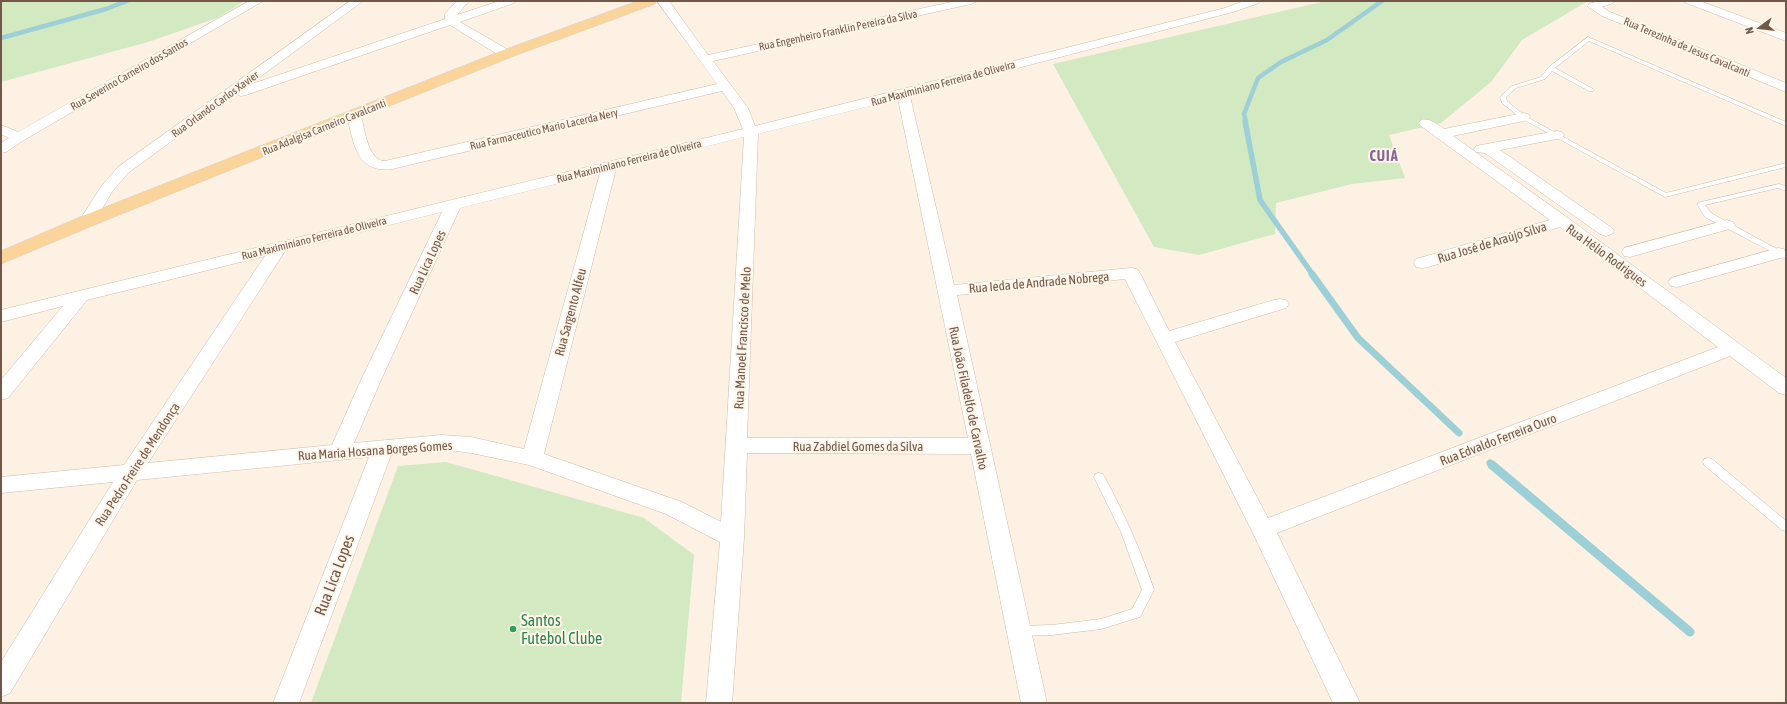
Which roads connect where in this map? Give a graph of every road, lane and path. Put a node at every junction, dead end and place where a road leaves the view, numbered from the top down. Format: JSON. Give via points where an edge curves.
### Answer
{"nodes":[{"id":1,"x":357,"y":1,"type":"edge"},
{"id":2,"x":463,"y":1,"type":"edge"},
{"id":3,"x":510,"y":1,"type":"edge"},
{"id":4,"x":662,"y":1,"type":"edge"},
{"id":5,"x":971,"y":1,"type":"edge"},
{"id":6,"x":1255,"y":1,"type":"edge"},
{"id":7,"x":1609,"y":1,"type":"edge"},
{"id":8,"x":1690,"y":1,"type":"edge"},
{"id":9,"x":259,"y":2,"type":"edge"},
{"id":10,"x":451,"y":21,"type":"junction"},
{"id":11,"x":1786,"y":37,"type":"edge"},
{"id":12,"x":506,"y":54,"type":"junction"},
{"id":13,"x":705,"y":60,"type":"junction"},
{"id":14,"x":1551,"y":68,"type":"junction"},
{"id":15,"x":725,"y":86,"type":"junction"},
{"id":16,"x":1786,"y":88,"type":"edge"},
{"id":17,"x":1591,"y":90,"type":"dead end"},
{"id":18,"x":903,"y":94,"type":"junction"},
{"id":19,"x":221,"y":99,"type":"junction"},
{"id":20,"x":354,"y":115,"type":"junction"},
{"id":21,"x":1523,"y":116,"type":"junction"},
{"id":22,"x":1426,"y":123,"type":"dead end"},
{"id":23,"x":1786,"y":124,"type":"edge"},
{"id":24,"x":1,"y":129,"type":"edge"},
{"id":25,"x":751,"y":132,"type":"junction"},
{"id":26,"x":1440,"y":134,"type":"junction"},
{"id":27,"x":1557,"y":135,"type":"junction"},
{"id":28,"x":19,"y":137,"type":"junction"},
{"id":29,"x":1,"y":148,"type":"edge"},
{"id":30,"x":1488,"y":148,"type":"junction"},
{"id":31,"x":1466,"y":152,"type":"junction"},
{"id":32,"x":1786,"y":165,"type":"edge"},
{"id":33,"x":609,"y":166,"type":"junction"},
{"id":34,"x":1786,"y":189,"type":"edge"},
{"id":35,"x":454,"y":204,"type":"junction"},
{"id":36,"x":87,"y":221,"type":"junction"},
{"id":37,"x":1562,"y":222,"type":"junction"},
{"id":38,"x":1728,"y":225,"type":"junction"},
{"id":39,"x":1606,"y":231,"type":"dead end"},
{"id":40,"x":280,"y":246,"type":"junction"},
{"id":41,"x":1630,"y":252,"type":"dead end"},
{"id":42,"x":1782,"y":255,"type":"edge"},
{"id":43,"x":1,"y":258,"type":"edge"},
{"id":44,"x":1422,"y":263,"type":"dead end"},
{"id":45,"x":1677,"y":282,"type":"dead end"},
{"id":46,"x":947,"y":291,"type":"junction"},
{"id":47,"x":80,"y":296,"type":"junction"},
{"id":48,"x":1280,"y":304,"type":"dead end"},
{"id":49,"x":1,"y":316,"type":"edge"},
{"id":50,"x":1164,"y":339,"type":"junction"},
{"id":51,"x":1733,"y":348,"type":"junction"},
{"id":52,"x":1786,"y":388,"type":"edge"},
{"id":53,"x":1,"y":393,"type":"edge"},
{"id":54,"x":737,"y":445,"type":"junction"},
{"id":55,"x":978,"y":446,"type":"junction"},
{"id":56,"x":383,"y":448,"type":"junction"},
{"id":57,"x":340,"y":451,"type":"junction"},
{"id":58,"x":532,"y":458,"type":"junction"},
{"id":59,"x":1708,"y":462,"type":"dead end"},
{"id":60,"x":130,"y":473,"type":"junction"},
{"id":61,"x":1099,"y":477,"type":"dead end"},
{"id":62,"x":1,"y":485,"type":"edge"},
{"id":63,"x":1786,"y":527,"type":"edge"},
{"id":64,"x":1263,"y":529,"type":"junction"},
{"id":65,"x":732,"y":538,"type":"junction"},
{"id":66,"x":1018,"y":632,"type":"junction"},
{"id":67,"x":1,"y":685,"type":"edge"},
{"id":68,"x":286,"y":703,"type":"edge"},
{"id":69,"x":719,"y":703,"type":"edge"},
{"id":70,"x":1034,"y":703,"type":"edge"},
{"id":71,"x":1347,"y":703,"type":"edge"}],
"edges":[{"from":1,"to":19,"type":"street","name":"Rua Orlando Carlos Xavier"},
{"from":2,"to":10,"type":"street","via":[[451,14]]},
{"from":3,"to":10,"type":"street"},
{"from":4,"to":12,"type":"main road","name":"Rua Adalgisa Carneiro Cavalcanti"},
{"from":4,"to":13,"type":"street","name":"Rua Manoel Francisco de Melo"},
{"from":5,"to":13,"type":"street","name":"Rua Engenheiro Franklin Pereira da Silva"},
{"from":6,"to":18,"type":"street","name":"Rua Maximiniano Ferreira de Oliveira","via":[[1229,10]]},
{"from":7,"to":16,"type":"street","name":"Rua Terezinha de Jesus Cavalcanti","via":[[1593,6],[1606,14]]},
{"from":8,"to":11,"type":"street"},
{"from":9,"to":28,"type":"street","name":"Rua Severino Carneiro dos Santos"},
{"from":10,"to":12,"type":"street"},
{"from":10,"to":19,"type":"street"},
{"from":12,"to":20,"type":"main road","name":"Rua Adalgisa Carneiro Cavalcanti"},
{"from":13,"to":15,"type":"street","name":"Rua Manoel Francisco de Melo"},
{"from":14,"to":17,"type":"lane"},
{"from":14,"to":21,"type":"lane","via":[[1543,78],[1514,87],[1502,97],[1504,102]]},
{"from":14,"to":23,"type":"lane","via":[[1588,39]]},
{"from":15,"to":20,"type":"street","name":"Rua Farmaceutico Mario Lacerda Nery","via":[[404,162],[379,165],[370,162],[366,156]]},
{"from":15,"to":25,"type":"street","name":"Rua Manoel Francisco de Melo","via":[[741,108]]},
{"from":18,"to":25,"type":"street","name":"Rua Maximiniano Ferreira de Oliveira"},
{"from":18,"to":46,"type":"street","name":"Rua João Filadelfo de Carvalho"},
{"from":19,"to":36,"type":"street","name":"Rua Orlando Carlos Xavier","via":[[123,170],[106,190]]},
{"from":20,"to":36,"type":"main road","name":"Rua Adalgisa Carneiro Cavalcanti"},
{"from":21,"to":26,"type":"street"},
{"from":21,"to":27,"type":"lane"},
{"from":22,"to":26,"type":"street","name":"Rua Hélio Rodrigues"},
{"from":24,"to":28,"type":"street"},
{"from":25,"to":33,"type":"street","name":"Rua Maximiniano Ferreira de Oliveira"},
{"from":25,"to":54,"type":"street","name":"Rua Manoel Francisco de Melo"},
{"from":26,"to":31,"type":"street","name":"Rua Hélio Rodrigues"},
{"from":27,"to":30,"type":"street"},
{"from":27,"to":32,"type":"lane","via":[[1665,195]]},
{"from":28,"to":29,"type":"street","name":"Rua Severino Carneiro dos Santos"},
{"from":30,"to":31,"type":"street"},
{"from":30,"to":39,"type":"street"},
{"from":31,"to":37,"type":"street","name":"Rua Hélio Rodrigues"},
{"from":33,"to":35,"type":"street","name":"Rua Maximiniano Ferreira de Oliveira"},
{"from":33,"to":58,"type":"street","name":"Rua Sargento Alfeu"},
{"from":34,"to":38,"type":"lane","via":[[1779,186],[1701,204],[1708,215]]},
{"from":35,"to":40,"type":"street","name":"Rua Maximiniano Ferreira de Oliveira"},
{"from":35,"to":57,"type":"street","name":"Rua Lica Lopes"},
{"from":36,"to":43,"type":"main road","name":"Rua Adalgisa Carneiro Cavalcanti"},
{"from":37,"to":44,"type":"street","name":"Rua José de Araújo Silva"},
{"from":37,"to":51,"type":"street","name":"Rua Hélio Rodrigues"},
{"from":38,"to":41,"type":"street"},
{"from":38,"to":42,"type":"lane"},
{"from":40,"to":47,"type":"street","name":"Rua Maximiniano Ferreira de Oliveira"},
{"from":40,"to":60,"type":"street","name":"Rua Pedro Freire de Mendonça"},
{"from":42,"to":45,"type":"street"},
{"from":46,"to":50,"type":"street","name":"Rua Ieda de Andrade Nobrega","via":[[1131,273]]},
{"from":46,"to":55,"type":"street","name":"Rua João Filadelfo de Carvalho"},
{"from":47,"to":49,"type":"street","name":"Rua Maximiniano Ferreira de Oliveira"},
{"from":47,"to":53,"type":"street"},
{"from":48,"to":50,"type":"street"},
{"from":50,"to":64,"type":"street"},
{"from":51,"to":52,"type":"street","name":"Rua Hélio Rodrigues"},
{"from":51,"to":64,"type":"street","name":"Rua Edvaldo Ferreira Ouro"},
{"from":54,"to":55,"type":"street","name":"Rua Zabdiel Gomes da Silva"},
{"from":54,"to":65,"type":"street","name":"Rua Manoel Francisco de Melo"},
{"from":55,"to":66,"type":"street","name":"Rua João Filadelfo de Carvalho"},
{"from":56,"to":57,"type":"street","name":"Rua Maria Hosana Borges Gomes"},
{"from":56,"to":58,"type":"street","name":"Rua Maria Hosana Borges Gomes","via":[[442,442],[472,445]]},
{"from":56,"to":68,"type":"street","name":"Rua Lica Lopes"},
{"from":57,"to":60,"type":"street","name":"Rua Maria Hosana Borges Gomes"},
{"from":58,"to":65,"type":"street","name":"Rua Maria Hosana Borges Gomes","via":[[674,508]]},
{"from":59,"to":63,"type":"lane"},
{"from":60,"to":62,"type":"street","name":"Rua Maria Hosana Borges Gomes"},
{"from":60,"to":67,"type":"street","name":"Rua Pedro Freire de Mendonça"},
{"from":61,"to":66,"type":"lane","via":[[1120,515],[1148,590],[1136,613],[1101,624]]},
{"from":64,"to":71,"type":"street"},
{"from":65,"to":69,"type":"street","name":"Rua Manoel Francisco de Melo"},
{"from":66,"to":70,"type":"street","name":"Rua João Filadelfo de Carvalho"}]}
